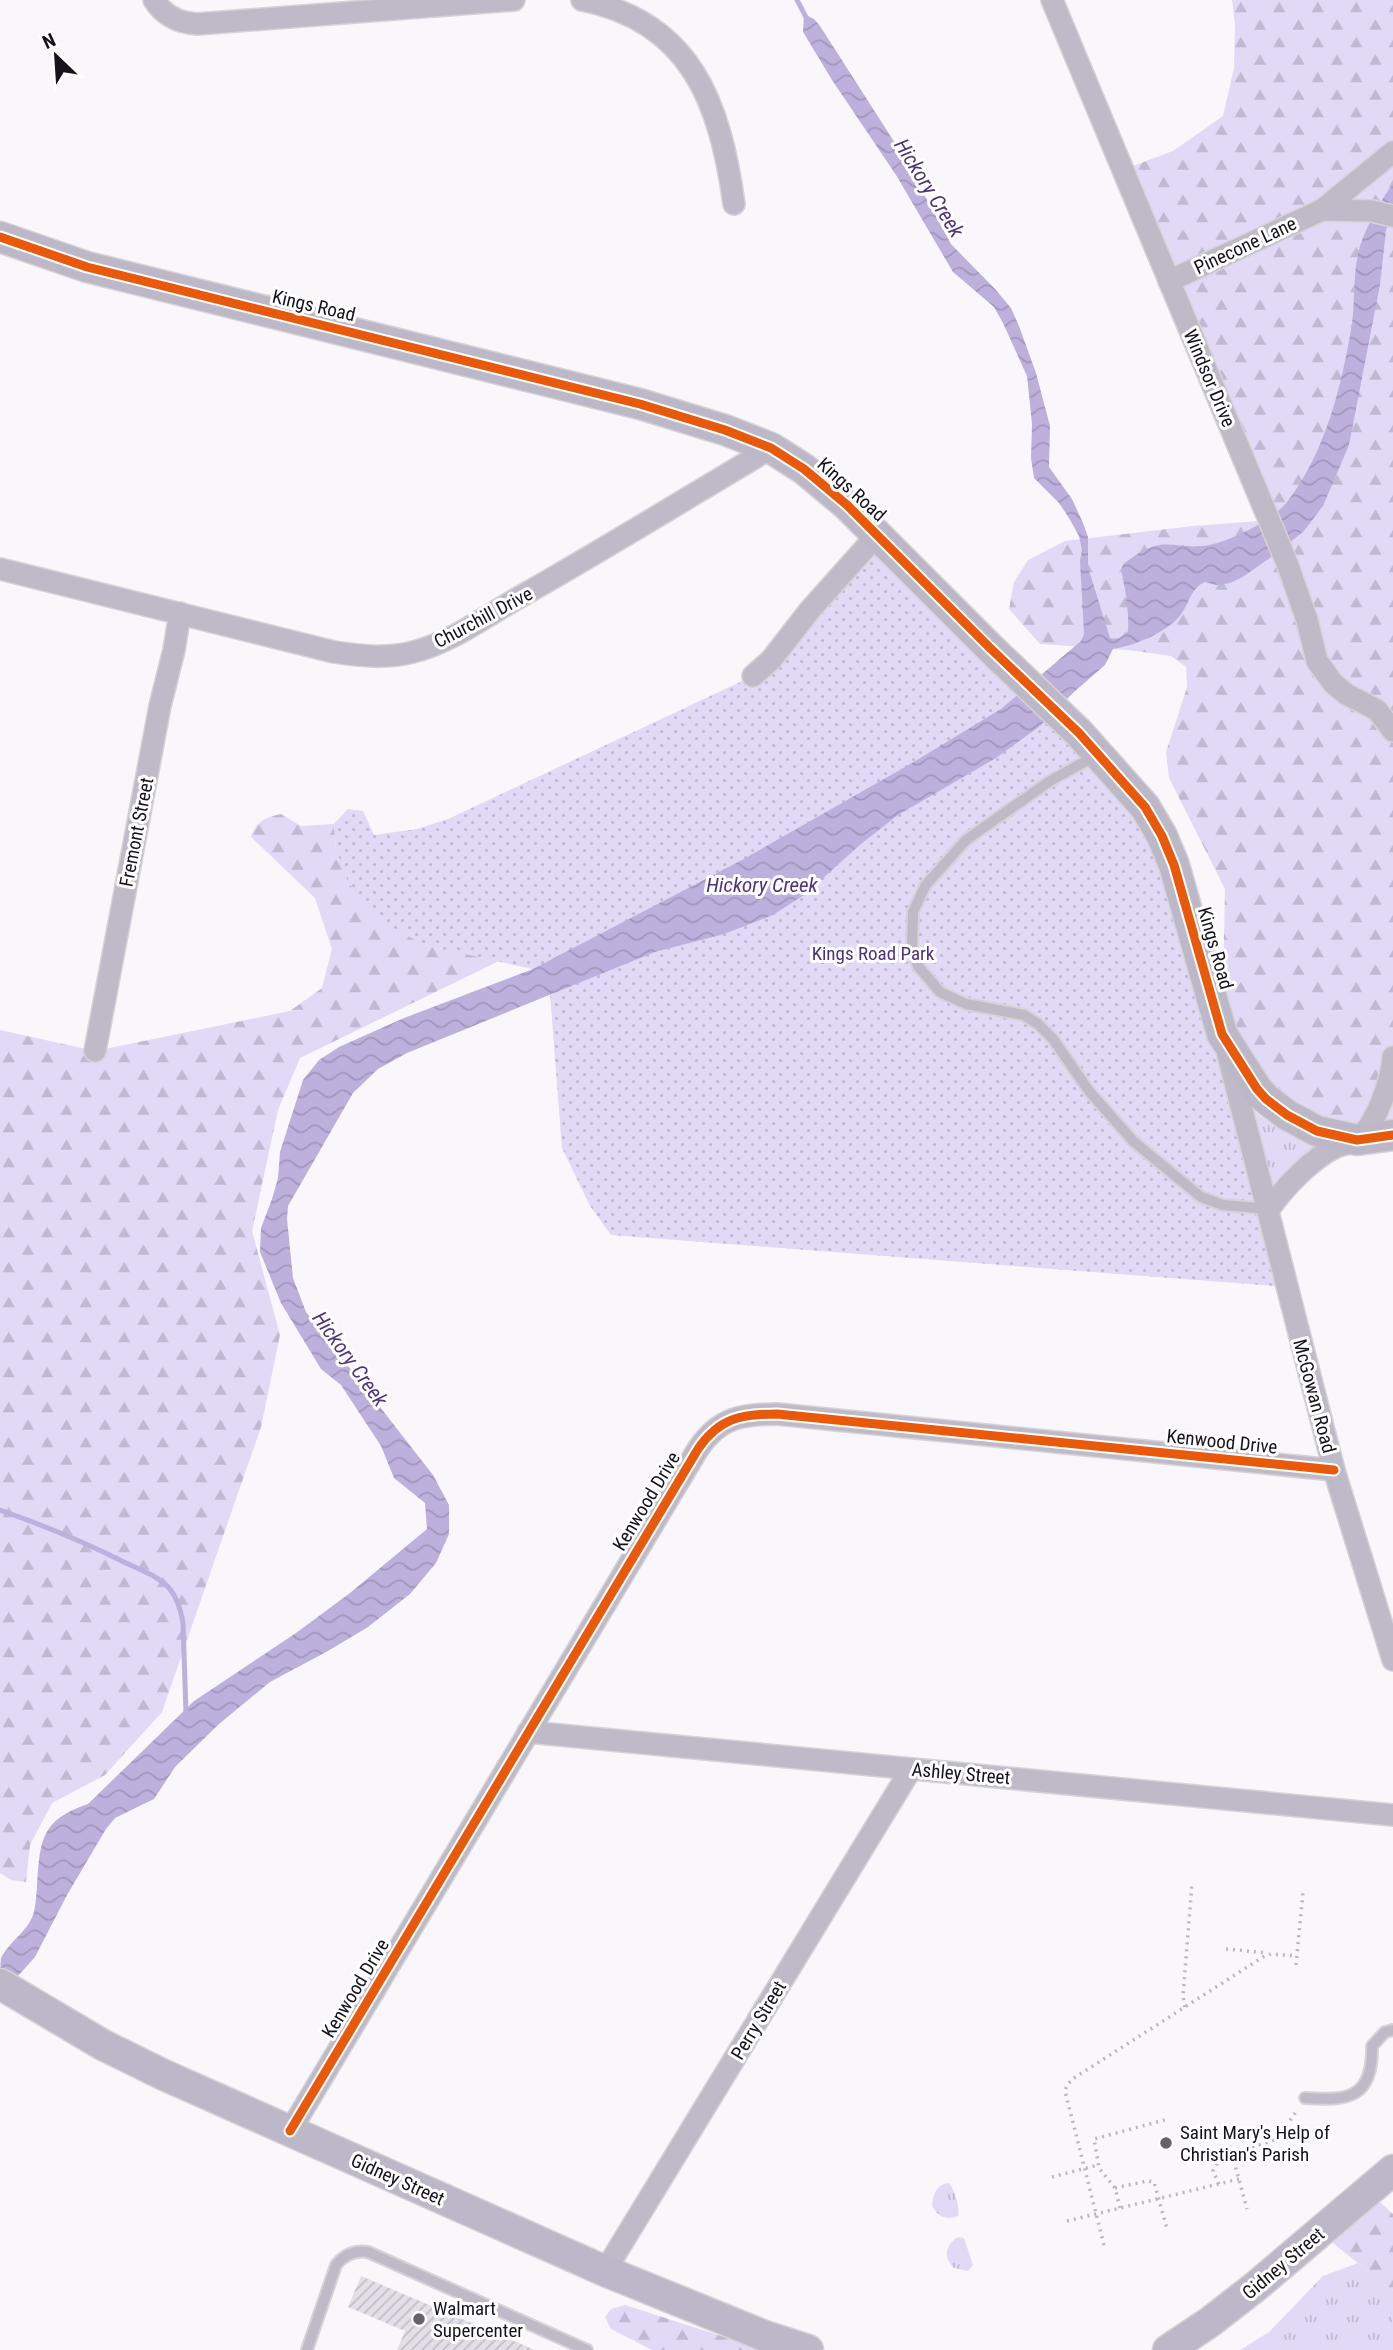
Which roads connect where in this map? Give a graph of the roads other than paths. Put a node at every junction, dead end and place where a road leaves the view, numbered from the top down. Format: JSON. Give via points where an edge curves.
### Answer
{"nodes":[{"id":1,"x":153,"y":0,"type":"edge"},
{"id":2,"x":514,"y":0,"type":"edge"},
{"id":3,"x":582,"y":0,"type":"edge"},
{"id":4,"x":1052,"y":0,"type":"edge"},
{"id":5,"x":1393,"y":152,"type":"edge"},
{"id":6,"x":734,"y":204,"type":"dead end"},
{"id":7,"x":1322,"y":210,"type":"junction"},
{"id":8,"x":1383,"y":214,"type":"edge"},
{"id":9,"x":0,"y":237,"type":"edge"},
{"id":10,"x":1169,"y":281,"type":"junction"},
{"id":11,"x":771,"y":448,"type":"junction"},
{"id":12,"x":877,"y":535,"type":"junction"},
{"id":13,"x":0,"y":569,"type":"edge"},
{"id":14,"x":180,"y":613,"type":"junction"},
{"id":15,"x":753,"y":676,"type":"dead end"},
{"id":16,"x":1393,"y":731,"type":"edge"},
{"id":17,"x":1100,"y":754,"type":"junction"},
{"id":18,"x":1222,"y":1034,"type":"junction"},
{"id":19,"x":95,"y":1051,"type":"dead end"},
{"id":20,"x":1393,"y":1057,"type":"edge"},
{"id":21,"x":1393,"y":1135,"type":"edge"},
{"id":22,"x":1357,"y":1140,"type":"junction"},
{"id":23,"x":1269,"y":1209,"type":"junction"},
{"id":24,"x":1334,"y":1470,"type":"junction"},
{"id":25,"x":1393,"y":1660,"type":"edge"},
{"id":26,"x":528,"y":1732,"type":"junction"},
{"id":27,"x":911,"y":1769,"type":"junction"},
{"id":28,"x":1393,"y":1815,"type":"edge"},
{"id":29,"x":0,"y":1984,"type":"edge"},
{"id":30,"x":1393,"y":2030,"type":"edge"},
{"id":31,"x":1305,"y":2098,"type":"road end"},
{"id":32,"x":290,"y":2131,"type":"junction"},
{"id":33,"x":1393,"y":2170,"type":"edge"},
{"id":34,"x":605,"y":2271,"type":"junction"},
{"id":35,"x":307,"y":2350,"type":"edge"},
{"id":36,"x":587,"y":2350,"type":"edge"},
{"id":37,"x":807,"y":2350,"type":"edge"},
{"id":38,"x":1168,"y":2350,"type":"edge"}],
"edges":[{"from":1,"to":2,"type":"street","via":[[180,23],[197,24]]},
{"from":3,"to":6,"type":"street","via":[[642,20],[682,57],[710,102],[719,127]]},
{"from":4,"to":10,"type":"street","name":"Windsor Drive"},
{"from":5,"to":7,"type":"street","name":"Pinecone Lane"},
{"from":7,"to":8,"type":"street","name":"Pinecone Lane"},
{"from":7,"to":10,"type":"street","name":"Pinecone Lane"},
{"from":9,"to":11,"type":"street","name":"Kings Road","via":[[99,271],[640,404]]},
{"from":10,"to":16,"type":"street","name":"Windsor Drive","via":[[1287,562],[1317,660],[1333,683],[1377,710]]},
{"from":11,"to":12,"type":"street","name":"Kings Road","via":[[804,469]]},
{"from":11,"to":14,"type":"street","name":"Churchill Drive","via":[[535,589],[417,651],[395,657],[334,652]]},
{"from":12,"to":15,"type":"street"},
{"from":12,"to":17,"type":"street","name":"Kings Road"},
{"from":13,"to":14,"type":"street","name":"Churchill Drive"},
{"from":14,"to":19,"type":"street","name":"Fremont Street"},
{"from":17,"to":18,"type":"street","name":"Kings Road","via":[[1145,807],[1162,836]]},
{"from":17,"to":23,"type":"lane","via":[[1050,780],[967,840],[925,886],[913,912],[912,947],[918,966],[948,996],[965,1004],[1024,1015],[1038,1024],[1133,1141],[1201,1196],[1223,1205]]},
{"from":18,"to":22,"type":"street","name":"Kings Road","via":[[1266,1100],[1301,1124]]},
{"from":18,"to":23,"type":"street","name":"McGowan Road"},
{"from":20,"to":22,"type":"street","via":[[1388,1088]]},
{"from":21,"to":22,"type":"street","name":"Kings Road"},
{"from":22,"to":23,"type":"street","via":[[1320,1156]]},
{"from":23,"to":24,"type":"street","name":"McGowan Road"},
{"from":24,"to":25,"type":"street","name":"McGowan Road"},
{"from":24,"to":26,"type":"street","name":"Kenwood Drive","via":[[777,1414],[728,1420],[698,1449]]},
{"from":26,"to":27,"type":"street","name":"Ashley Street"},
{"from":26,"to":32,"type":"street","name":"Kenwood Drive"},
{"from":27,"to":28,"type":"street","name":"Ashley Street"},
{"from":27,"to":34,"type":"street","name":"Perry Street"},
{"from":29,"to":32,"type":"street","name":"Gidney Street","via":[[103,2045]]},
{"from":30,"to":31,"type":"lane","via":[[1372,2046],[1369,2077],[1357,2091],[1335,2100]]},
{"from":32,"to":34,"type":"street","name":"Gidney Street"},
{"from":33,"to":38,"type":"street","name":"Gidney Street","via":[[1255,2287]]},
{"from":34,"to":37,"type":"street","name":"Gidney Street"},
{"from":35,"to":36,"type":"lane","via":[[336,2265],[362,2251]]}]}
